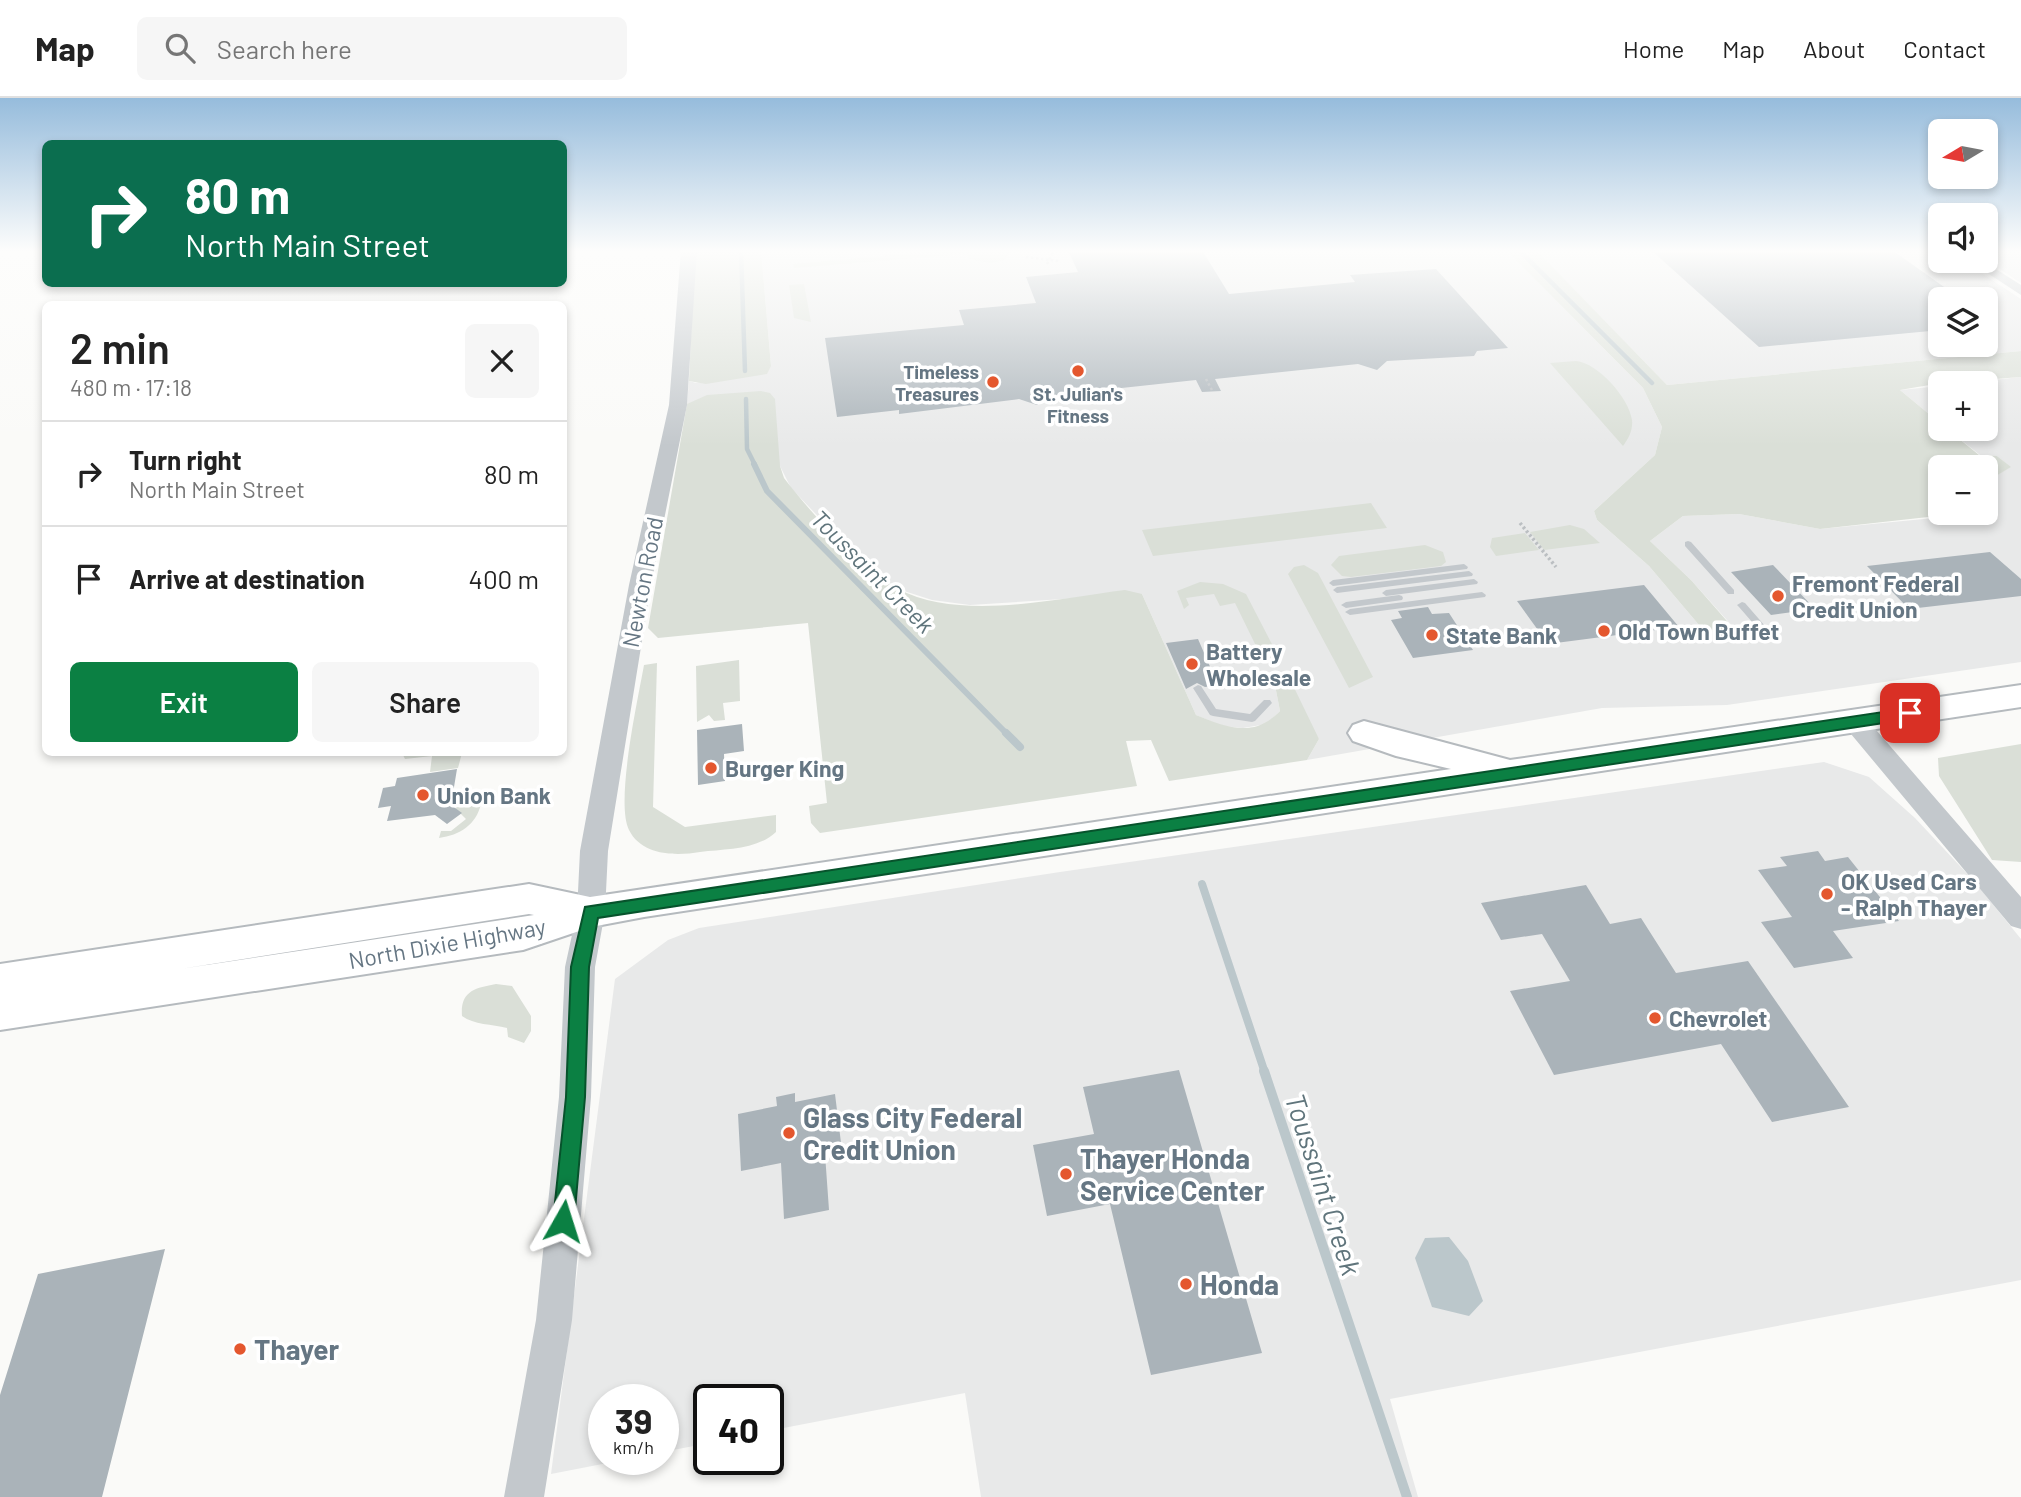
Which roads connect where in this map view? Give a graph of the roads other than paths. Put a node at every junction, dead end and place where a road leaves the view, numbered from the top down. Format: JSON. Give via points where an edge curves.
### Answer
{"nodes":[{"id":1,"x":684,"y":315,"type":"edge"},
{"id":2,"x":1688,"y":544,"type":"dead end"},
{"id":3,"x":1473,"y":581,"type":"junction"},
{"id":4,"x":1731,"y":592,"type":"dead end"},
{"id":5,"x":1342,"y":598,"type":"junction"},
{"id":6,"x":1742,"y":605,"type":"dead end"},
{"id":7,"x":1769,"y":636,"type":"dead end"},
{"id":8,"x":1198,"y":688,"type":"dead end"},
{"id":9,"x":2021,"y":696,"type":"edge"},
{"id":10,"x":1267,"y":704,"type":"dead end"},
{"id":11,"x":1855,"y":722,"type":"junction"},
{"id":12,"x":1364,"y":733,"type":"dead end"},
{"id":13,"x":1517,"y":772,"type":"junction"},
{"id":14,"x":591,"y":912,"type":"junction"},
{"id":15,"x":2021,"y":917,"type":"edge"},
{"id":16,"x":0,"y":981,"type":"edge"},
{"id":17,"x":0,"y":1013,"type":"edge"},
{"id":18,"x":524,"y":1497,"type":"edge"}],
"edges":[{"from":1,"to":14,"type":"street","name":"Newton Road","via":[[678,405],[606,776],[594,851]]},
{"from":2,"to":4,"type":"lane"},
{"from":3,"to":5,"type":"lane"},
{"from":3,"to":5,"type":"lane"},
{"from":3,"to":5,"type":"lane"},
{"from":6,"to":7,"type":"lane"},
{"from":8,"to":10,"type":"lane","via":[[1213,712],[1252,718]]},
{"from":9,"to":11,"type":"main road"},
{"from":11,"to":13,"type":"main road"},
{"from":11,"to":15,"type":"street"},
{"from":12,"to":13,"type":"main road"},
{"from":13,"to":14,"type":"main road"},
{"from":14,"to":16,"type":"main road","name":"North Dixie Highway","via":[[529,899]]},
{"from":14,"to":17,"type":"main road","name":"North Dixie Highway","via":[[523,934]]},
{"from":14,"to":18,"type":"street","name":"Newton Road","via":[[580,967],[575,1097],[554,1320]]}]}
